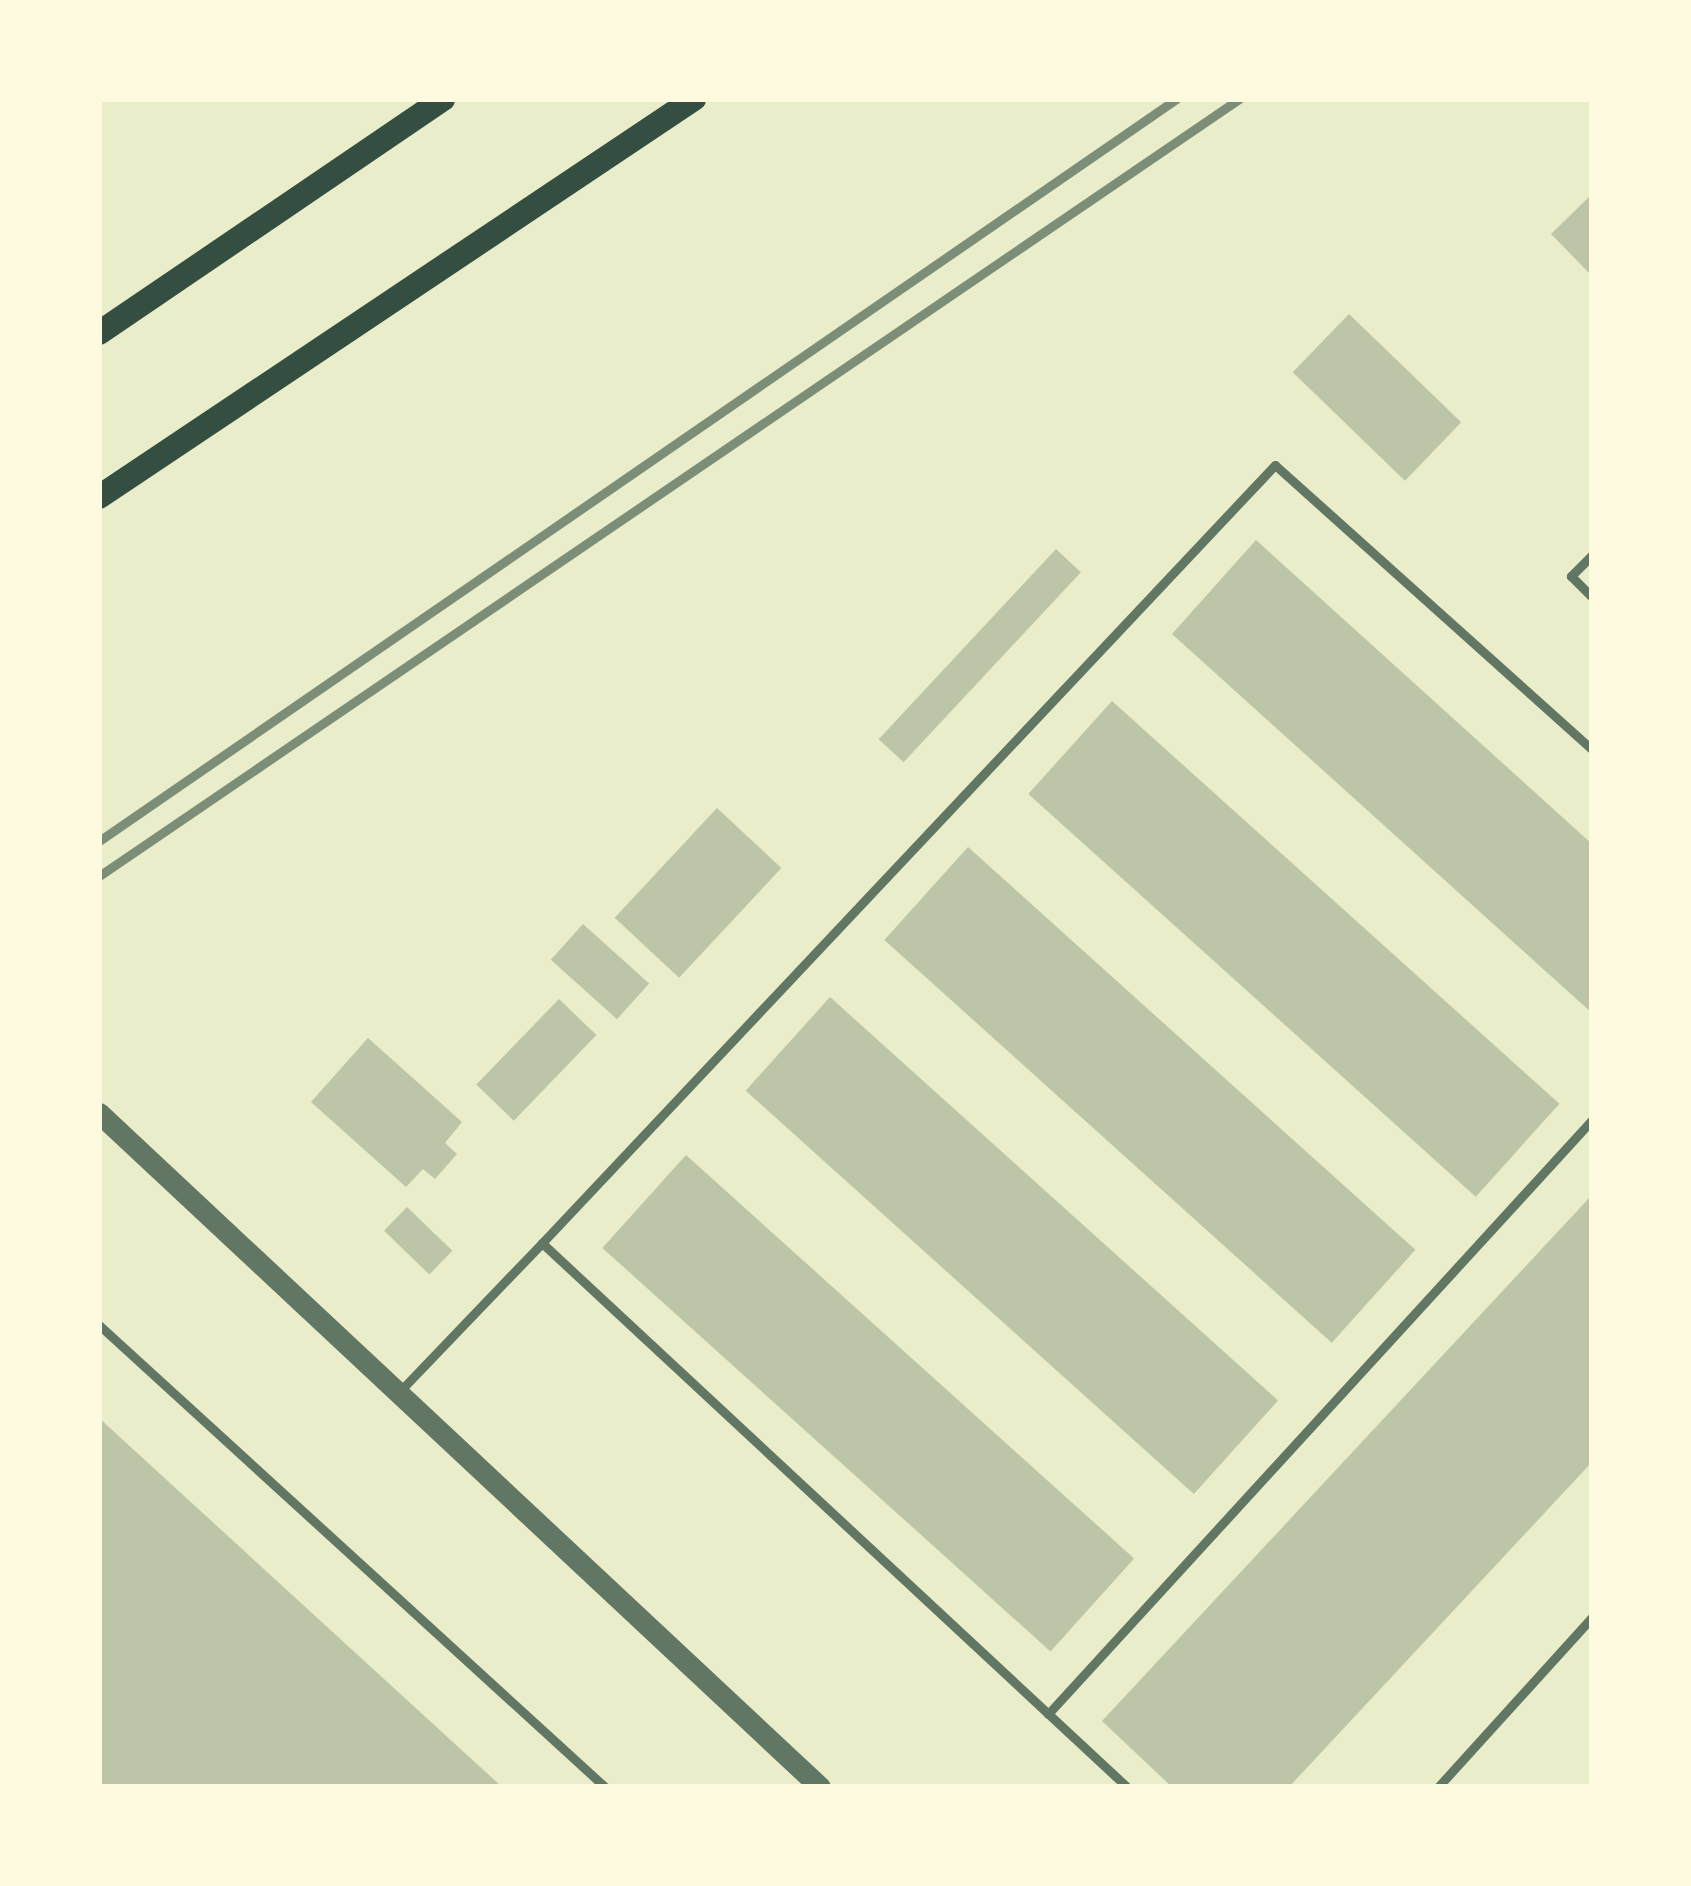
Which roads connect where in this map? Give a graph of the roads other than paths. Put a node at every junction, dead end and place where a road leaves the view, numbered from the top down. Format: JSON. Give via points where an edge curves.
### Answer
{"nodes":[{"id":1,"x":443,"y":99,"type":"edge"},
{"id":2,"x":694,"y":99,"type":"edge"},
{"id":3,"x":99,"y":333,"type":"edge"},
{"id":4,"x":99,"y":497,"type":"edge"},
{"id":5,"x":1592,"y":555,"type":"edge"},
{"id":6,"x":1592,"y":597,"type":"edge"},
{"id":7,"x":1592,"y":749,"type":"edge"},
{"id":8,"x":99,"y":1113,"type":"edge"},
{"id":9,"x":1592,"y":1120,"type":"edge"},
{"id":10,"x":542,"y":1243,"type":"junction"},
{"id":11,"x":99,"y":1325,"type":"edge"},
{"id":12,"x":398,"y":1393,"type":"junction"},
{"id":13,"x":1592,"y":1617,"type":"edge"},
{"id":14,"x":1048,"y":1714,"type":"junction"},
{"id":15,"x":605,"y":1787,"type":"edge"},
{"id":16,"x":820,"y":1787,"type":"edge"},
{"id":17,"x":1127,"y":1787,"type":"edge"},
{"id":18,"x":1438,"y":1787,"type":"edge"}],
"edges":[{"from":1,"to":3,"type":"main road"},
{"from":2,"to":4,"type":"main road"},
{"from":5,"to":6,"type":"lane","via":[[1571,576]]},
{"from":7,"to":10,"type":"lane","via":[[1275,465]]},
{"from":8,"to":12,"type":"street"},
{"from":9,"to":14,"type":"lane"},
{"from":10,"to":12,"type":"lane"},
{"from":10,"to":14,"type":"lane"},
{"from":11,"to":15,"type":"lane"},
{"from":12,"to":16,"type":"street"},
{"from":13,"to":18,"type":"lane"},
{"from":14,"to":17,"type":"lane"}]}
